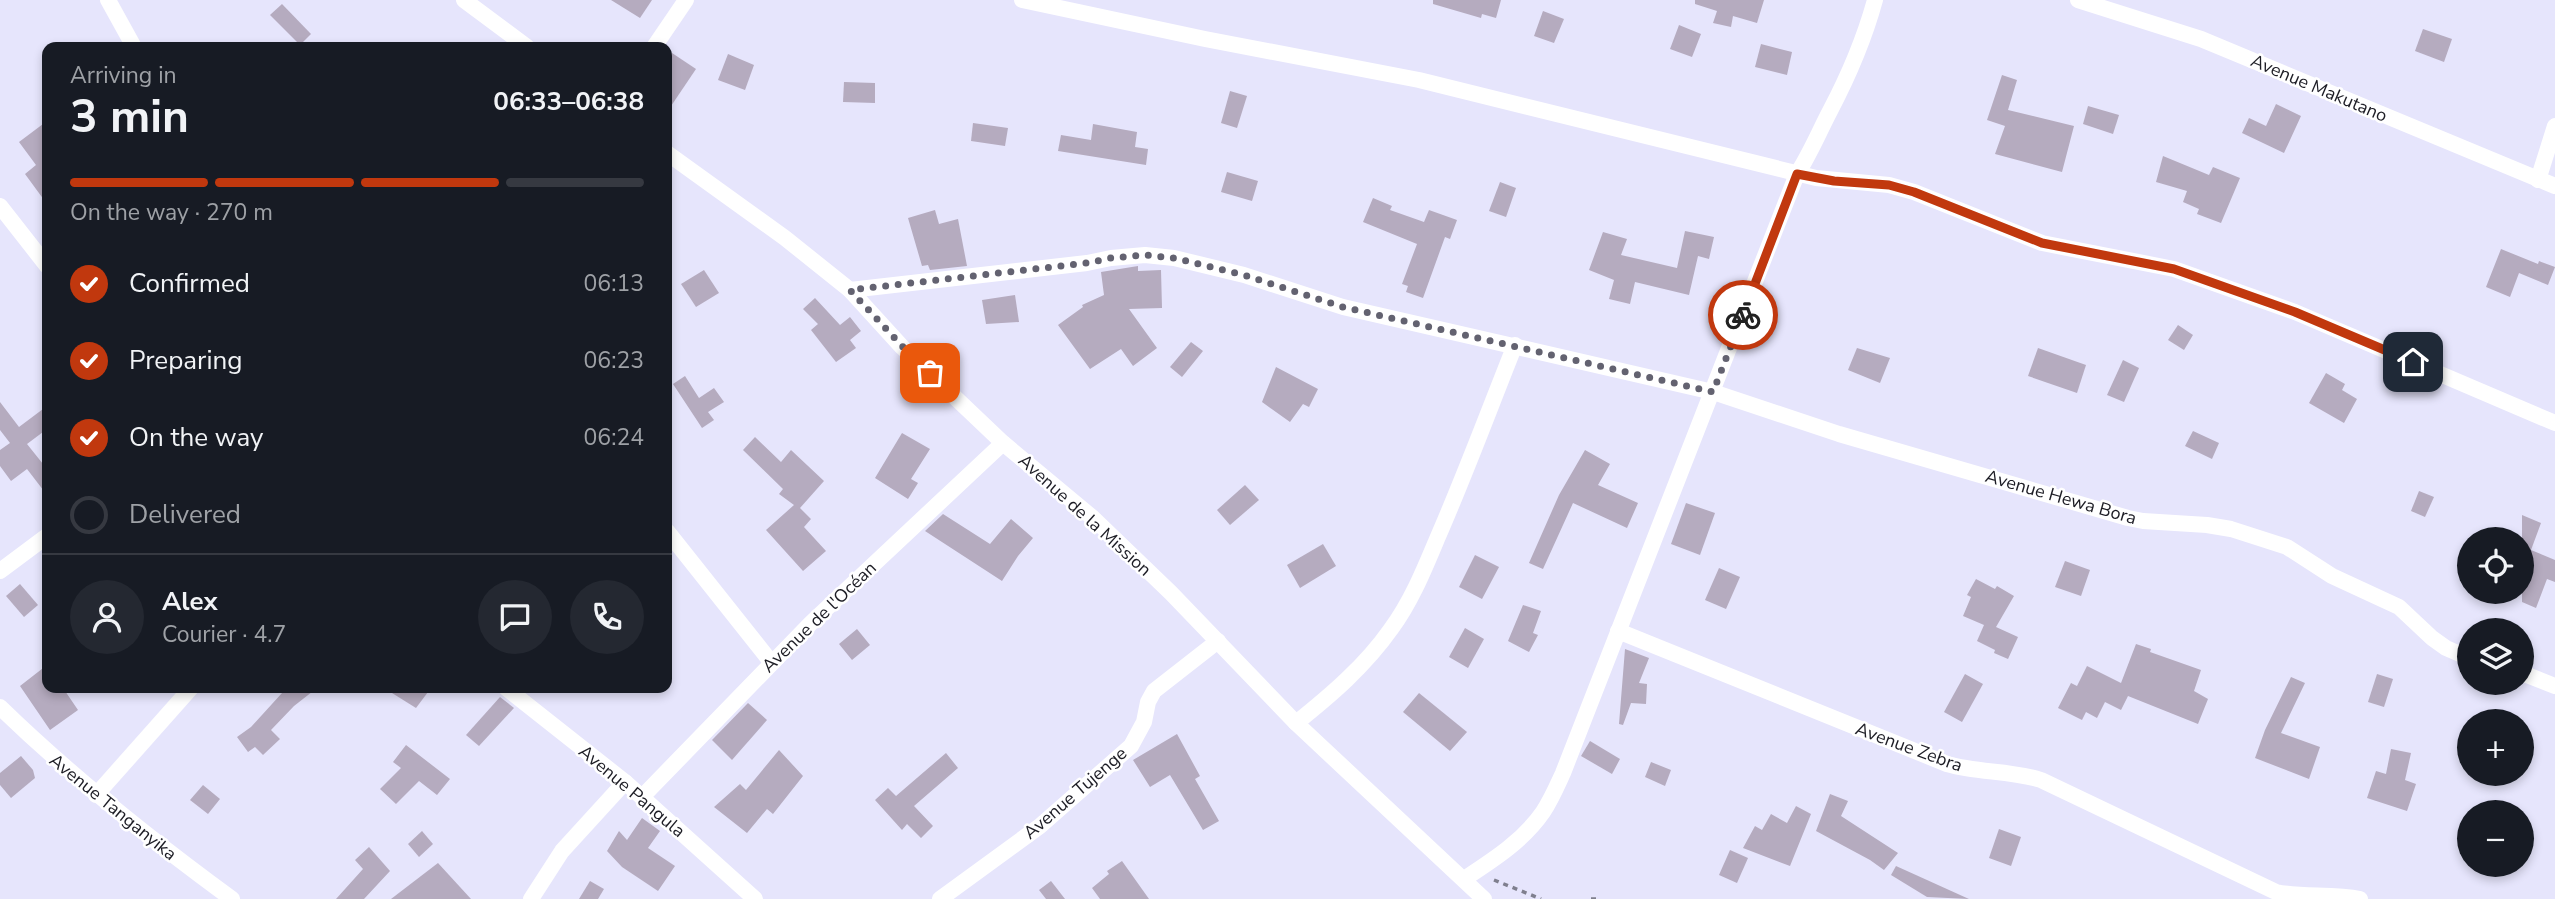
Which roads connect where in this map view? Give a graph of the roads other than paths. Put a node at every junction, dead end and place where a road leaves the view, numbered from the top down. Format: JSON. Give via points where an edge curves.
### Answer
{"nodes":[{"id":1,"x":108,"y":0,"type":"edge"},
{"id":2,"x":464,"y":0,"type":"edge"},
{"id":3,"x":686,"y":0,"type":"edge"},
{"id":4,"x":1022,"y":0,"type":"edge"},
{"id":5,"x":1875,"y":0,"type":"edge"},
{"id":6,"x":2078,"y":0,"type":"edge"},
{"id":7,"x":131,"y":42,"type":"edge"},
{"id":8,"x":520,"y":42,"type":"edge"},
{"id":9,"x":657,"y":42,"type":"edge"},
{"id":10,"x":2555,"y":126,"type":"edge"},
{"id":11,"x":672,"y":157,"type":"edge"},
{"id":12,"x":1797,"y":174,"type":"junction"},
{"id":13,"x":2538,"y":180,"type":"junction"},
{"id":14,"x":2555,"y":186,"type":"edge"},
{"id":15,"x":0,"y":206,"type":"edge"},
{"id":16,"x":42,"y":259,"type":"edge"},
{"id":17,"x":850,"y":290,"type":"junction"},
{"id":18,"x":1515,"y":345,"type":"junction"},
{"id":19,"x":1713,"y":392,"type":"junction"},
{"id":20,"x":2555,"y":423,"type":"edge"},
{"id":21,"x":1003,"y":443,"type":"junction"},
{"id":22,"x":672,"y":537,"type":"edge"},
{"id":23,"x":42,"y":540,"type":"edge"},
{"id":24,"x":0,"y":571,"type":"edge"},
{"id":25,"x":1618,"y":631,"type":"junction"},
{"id":26,"x":1218,"y":641,"type":"junction"},
{"id":27,"x":2457,"y":653,"type":"edge"},
{"id":28,"x":771,"y":662,"type":"junction"},
{"id":29,"x":2534,"y":678,"type":"edge"},
{"id":30,"x":2555,"y":686,"type":"edge"},
{"id":31,"x":187,"y":693,"type":"edge"},
{"id":32,"x":512,"y":693,"type":"edge"},
{"id":33,"x":0,"y":707,"type":"edge"},
{"id":34,"x":1296,"y":723,"type":"junction"},
{"id":35,"x":625,"y":782,"type":"junction"},
{"id":36,"x":96,"y":795,"type":"junction"},
{"id":37,"x":642,"y":797,"type":"junction"},
{"id":38,"x":1465,"y":879,"type":"junction"},
{"id":39,"x":745,"y":896,"type":"edge"},
{"id":40,"x":232,"y":899,"type":"edge"},
{"id":41,"x":531,"y":899,"type":"edge"},
{"id":42,"x":940,"y":899,"type":"edge"},
{"id":43,"x":1484,"y":899,"type":"edge"},
{"id":44,"x":2360,"y":899,"type":"edge"}],
"edges":[{"from":1,"to":7,"type":"street"},
{"from":2,"to":8,"type":"street"},
{"from":3,"to":9,"type":"street"},
{"from":4,"to":12,"type":"street","via":[[1419,80]]},
{"from":5,"to":12,"type":"street","via":[[1854,62]]},
{"from":6,"to":13,"type":"street","name":"Avenue Makutano","via":[[2201,39]]},
{"from":10,"to":13,"type":"street"},
{"from":11,"to":17,"type":"street","name":"Avenue de la Mission"},
{"from":12,"to":19,"type":"street"},
{"from":12,"to":20,"type":"street","via":[[1889,185],[2042,243],[2174,269],[2295,312]]},
{"from":13,"to":14,"type":"street","name":"Avenue Makutano"},
{"from":15,"to":16,"type":"street"},
{"from":17,"to":18,"type":"street","name":"Avenue Hewa Bora","via":[[1145,255],[1244,275],[1343,307]]},
{"from":17,"to":21,"type":"street","name":"Avenue de la Mission"},
{"from":18,"to":19,"type":"street","name":"Avenue Hewa Bora"},
{"from":18,"to":34,"type":"street","via":[[1454,501],[1405,607],[1371,655]]},
{"from":19,"to":25,"type":"street"},
{"from":19,"to":27,"type":"street","name":"Avenue Hewa Bora","via":[[1839,434],[2128,518],[2207,525],[2259,537],[2287,547],[2332,576],[2399,607],[2432,638]]},
{"from":21,"to":26,"type":"street","name":"Avenue de la Mission","via":[[1093,518]]},
{"from":21,"to":28,"type":"street","name":"Avenue de l'Océan"},
{"from":22,"to":28,"type":"street"},
{"from":23,"to":24,"type":"street"},
{"from":25,"to":38,"type":"street","via":[[1545,810],[1502,854]]},
{"from":25,"to":44,"type":"street","name":"Avenue Zebra","via":[[1947,764],[2041,780],[2276,891]]},
{"from":26,"to":34,"type":"street","name":"Avenue de la Mission"},
{"from":26,"to":42,"type":"street","name":"Avenue Tujenge","via":[[1154,691],[1131,746],[1040,826]]},
{"from":28,"to":37,"type":"street","name":"Avenue de l'Océan"},
{"from":29,"to":30,"type":"street"},
{"from":31,"to":36,"type":"street"},
{"from":32,"to":35,"type":"street","name":"Avenue Pangula"},
{"from":33,"to":36,"type":"street","name":"Avenue Tanganyika"},
{"from":34,"to":38,"type":"street","name":"Avenue de la Mission"},
{"from":35,"to":37,"type":"street","name":"Avenue Pangula"},
{"from":35,"to":41,"type":"street","via":[[562,851]]},
{"from":36,"to":40,"type":"street","name":"Avenue Tanganyika"},
{"from":37,"to":39,"type":"street","name":"Avenue Pangula"},
{"from":38,"to":43,"type":"street","name":"Avenue de la Mission"}]}
